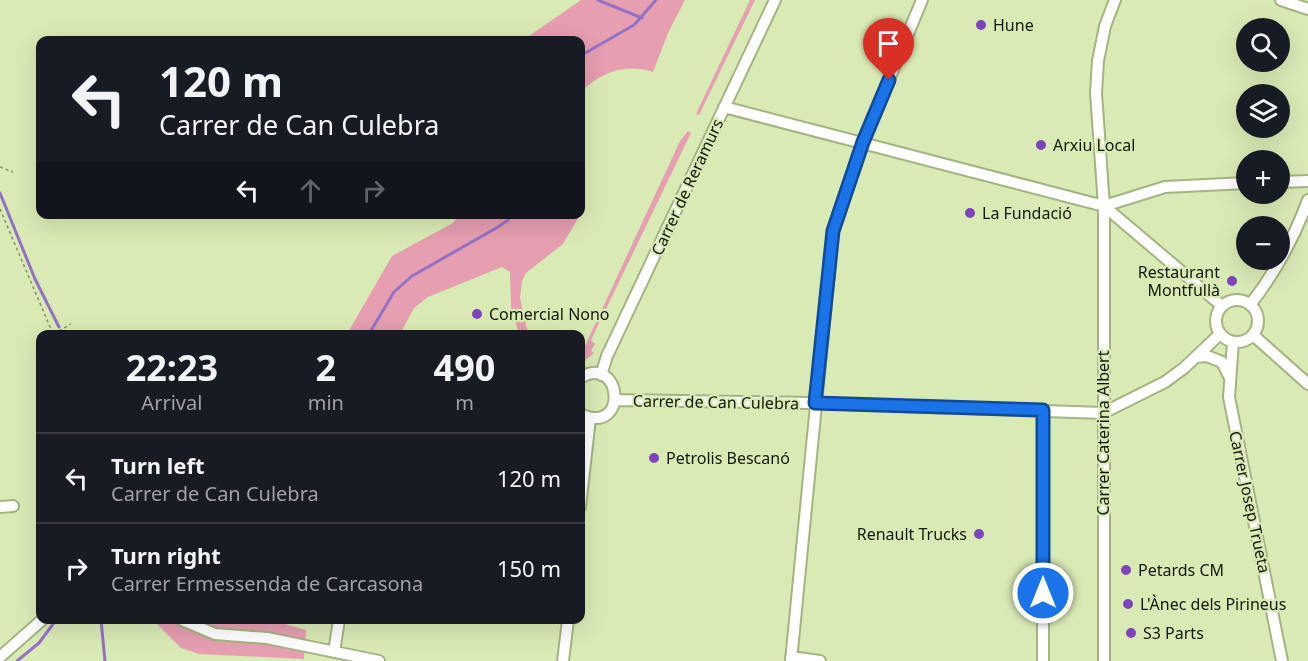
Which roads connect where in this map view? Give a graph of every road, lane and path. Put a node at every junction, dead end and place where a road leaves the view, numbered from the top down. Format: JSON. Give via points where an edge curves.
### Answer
{"nodes":[{"id":1,"x":775,"y":0,"type":"edge"},
{"id":2,"x":922,"y":0,"type":"edge"},
{"id":3,"x":1115,"y":0,"type":"edge"},
{"id":4,"x":1281,"y":0,"type":"edge"},
{"id":5,"x":1308,"y":9,"type":"edge"},
{"id":6,"x":724,"y":107,"type":"junction"},
{"id":7,"x":863,"y":142,"type":"junction"},
{"id":8,"x":0,"y":167,"type":"edge"},
{"id":9,"x":14,"y":172,"type":"dead end"},
{"id":10,"x":1308,"y":181,"type":"edge"},
{"id":11,"x":1290,"y":182,"type":"edge"},
{"id":12,"x":1236,"y":184,"type":"edge"},
{"id":13,"x":1308,"y":200,"type":"edge"},
{"id":14,"x":1104,"y":206,"type":"junction"},
{"id":15,"x":0,"y":209,"type":"edge"},
{"id":16,"x":1250,"y":305,"type":"junction"},
{"id":17,"x":1222,"y":306,"type":"junction"},
{"id":18,"x":71,"y":324,"type":"dead end"},
{"id":19,"x":51,"y":330,"type":"edge"},
{"id":20,"x":60,"y":330,"type":"edge"},
{"id":21,"x":1220,"y":334,"type":"junction"},
{"id":22,"x":1254,"y":334,"type":"junction"},
{"id":23,"x":1233,"y":342,"type":"junction"},
{"id":24,"x":1197,"y":357,"type":"junction"},
{"id":25,"x":601,"y":375,"type":"junction"},
{"id":26,"x":585,"y":376,"type":"edge"},
{"id":27,"x":1231,"y":379,"type":"junction"},
{"id":28,"x":1308,"y":384,"type":"edge"},
{"id":29,"x":616,"y":400,"type":"junction"},
{"id":30,"x":815,"y":403,"type":"junction"},
{"id":31,"x":1043,"y":410,"type":"junction"},
{"id":32,"x":1103,"y":413,"type":"junction"},
{"id":33,"x":585,"y":416,"type":"edge"},
{"id":34,"x":13,"y":506,"type":"dead end"},
{"id":35,"x":0,"y":507,"type":"edge"},
{"id":36,"x":37,"y":624,"type":"edge"},
{"id":37,"x":191,"y":624,"type":"edge"},
{"id":38,"x":338,"y":624,"type":"edge"},
{"id":39,"x":568,"y":624,"type":"edge"},
{"id":40,"x":334,"y":652,"type":"junction"},
{"id":41,"x":0,"y":657,"type":"edge"},
{"id":42,"x":791,"y":659,"type":"edge"},
{"id":43,"x":379,"y":661,"type":"edge"},
{"id":44,"x":563,"y":661,"type":"edge"},
{"id":45,"x":820,"y":661,"type":"edge"},
{"id":46,"x":1043,"y":661,"type":"edge"},
{"id":47,"x":1104,"y":661,"type":"edge"},
{"id":48,"x":1282,"y":661,"type":"edge"}],
"edges":[{"from":1,"to":6,"type":"street","name":"Carrer de Reramurs"},
{"from":2,"to":7,"type":"street"},
{"from":3,"to":14,"type":"street","name":"Carrer Caterina Albert","via":[[1098,61],[1096,93]]},
{"from":4,"to":5,"type":"street"},
{"from":6,"to":7,"type":"street"},
{"from":6,"to":25,"type":"street","name":"Carrer de Reramurs"},
{"from":7,"to":14,"type":"street"},
{"from":7,"to":30,"type":"street","via":[[833,231]]},
{"from":8,"to":9,"type":"path"},
{"from":10,"to":11,"type":"street"},
{"from":12,"to":14,"type":"street","via":[[1165,188]]},
{"from":13,"to":16,"type":"street","via":[[1269,281]]},
{"from":14,"to":17,"type":"street"},
{"from":14,"to":32,"type":"street","name":"Carrer Caterina Albert"},
{"from":15,"to":19,"type":"path"},
{"from":16,"to":17,"type":"street","via":[[1236,300]]},
{"from":16,"to":22,"type":"street","via":[[1257,316]]},
{"from":17,"to":21,"type":"street","via":[[1216,317]]},
{"from":18,"to":20,"type":"path"},
{"from":21,"to":23,"type":"street"},
{"from":21,"to":24,"type":"street"},
{"from":22,"to":23,"type":"street"},
{"from":22,"to":28,"type":"street"},
{"from":23,"to":27,"type":"street","name":"Carrer Josep Trueta"},
{"from":24,"to":27,"type":"street","via":[[1222,362]]},
{"from":24,"to":32,"type":"street","via":[[1165,382]]},
{"from":25,"to":26,"type":"street"},
{"from":25,"to":29,"type":"street","via":[[612,383]]},
{"from":27,"to":48,"type":"street","name":"Carrer Josep Trueta","via":[[1228,397]]},
{"from":29,"to":30,"type":"street","name":"Carrer de Can Culebra"},
{"from":29,"to":33,"type":"street","via":[[609,413],[599,418]]},
{"from":30,"to":31,"type":"street","name":"Carrer de Can Culebra"},
{"from":30,"to":42,"type":"street"},
{"from":31,"to":32,"type":"street","name":"Carrer de Can Culebra"},
{"from":31,"to":46,"type":"street"},
{"from":32,"to":47,"type":"street","name":"Carrer Caterina Albert"},
{"from":34,"to":35,"type":"street"},
{"from":36,"to":41,"type":"street"},
{"from":37,"to":40,"type":"street","via":[[215,634],[267,638]]},
{"from":38,"to":40,"type":"street"},
{"from":39,"to":44,"type":"street"},
{"from":40,"to":43,"type":"street"},
{"from":42,"to":45,"type":"street"}]}
